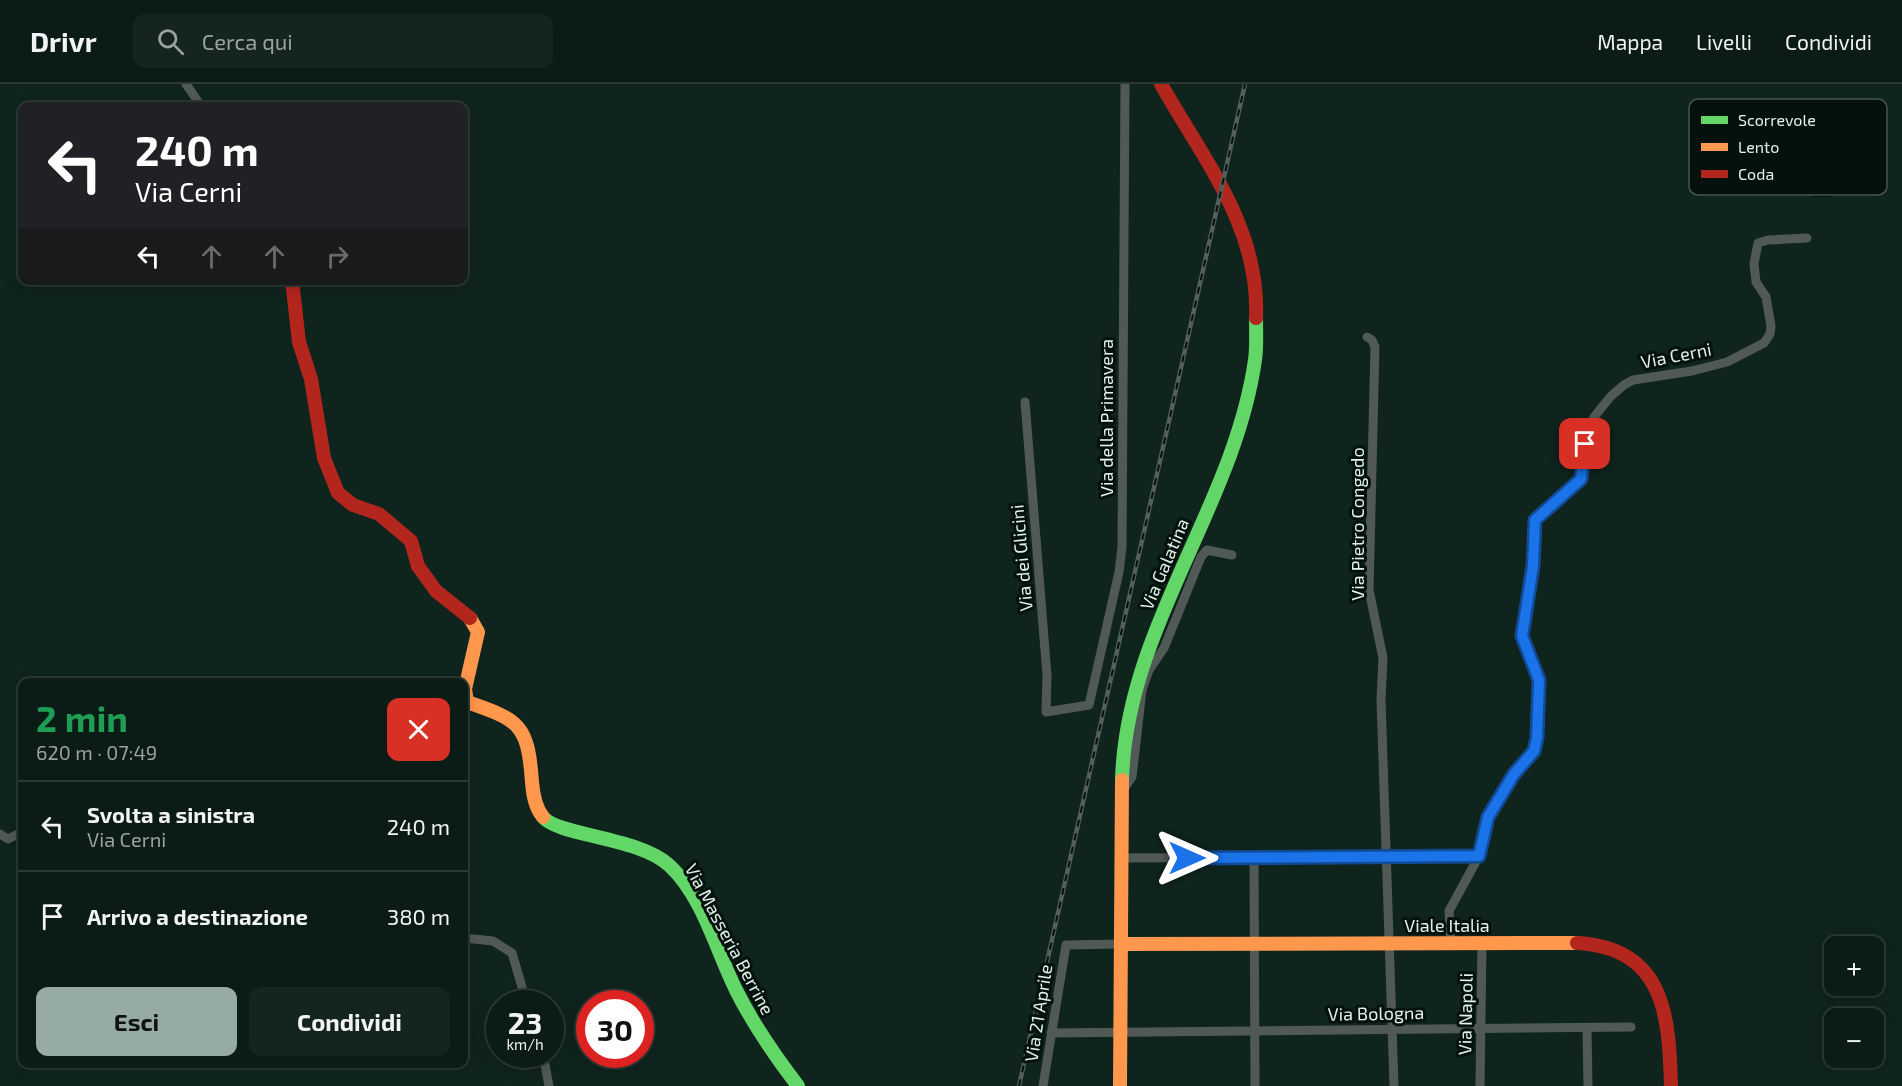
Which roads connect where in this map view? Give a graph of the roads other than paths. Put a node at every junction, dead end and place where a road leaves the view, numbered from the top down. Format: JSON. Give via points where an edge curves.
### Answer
{"nodes":[{"id":1,"x":186,"y":84,"type":"edge"},
{"id":2,"x":1125,"y":84,"type":"edge"},
{"id":3,"x":1161,"y":84,"type":"edge"},
{"id":4,"x":198,"y":102,"type":"edge"},
{"id":5,"x":1807,"y":238,"type":"dead end"},
{"id":6,"x":292,"y":285,"type":"edge"},
{"id":7,"x":1367,"y":337,"type":"dead end"},
{"id":8,"x":1025,"y":402,"type":"dead end"},
{"id":9,"x":1232,"y":555,"type":"dead end"},
{"id":10,"x":468,"y":678,"type":"edge"},
{"id":11,"x":468,"y":703,"type":"edge"},
{"id":12,"x":1046,"y":712,"type":"joint"},
{"id":13,"x":1122,"y":791,"type":"junction"},
{"id":14,"x":0,"y":834,"type":"edge"},
{"id":15,"x":18,"y":834,"type":"edge"},
{"id":16,"x":1479,"y":856,"type":"junction"},
{"id":17,"x":1254,"y":857,"type":"junction"},
{"id":18,"x":1387,"y":857,"type":"junction"},
{"id":19,"x":1120,"y":858,"type":"junction"},
{"id":20,"x":468,"y":938,"type":"edge"},
{"id":21,"x":1254,"y":943,"type":"junction"},
{"id":22,"x":1391,"y":943,"type":"junction"},
{"id":23,"x":1451,"y":943,"type":"junction"},
{"id":24,"x":1482,"y":943,"type":"junction"},
{"id":25,"x":1121,"y":944,"type":"junction"},
{"id":26,"x":523,"y":990,"type":"edge"},
{"id":27,"x":1587,"y":1028,"type":"junction"},
{"id":28,"x":1631,"y":1028,"type":"dead end"},
{"id":29,"x":1481,"y":1029,"type":"junction"},
{"id":30,"x":1394,"y":1030,"type":"junction"},
{"id":31,"x":1255,"y":1031,"type":"junction"},
{"id":32,"x":1121,"y":1032,"type":"junction"},
{"id":33,"x":1051,"y":1033,"type":"junction"},
{"id":34,"x":546,"y":1068,"type":"edge"},
{"id":35,"x":549,"y":1086,"type":"edge"},
{"id":36,"x":798,"y":1086,"type":"edge"},
{"id":37,"x":1043,"y":1086,"type":"edge"},
{"id":38,"x":1120,"y":1086,"type":"edge"},
{"id":39,"x":1255,"y":1086,"type":"edge"},
{"id":40,"x":1394,"y":1086,"type":"edge"},
{"id":41,"x":1480,"y":1086,"type":"edge"},
{"id":42,"x":1588,"y":1086,"type":"edge"},
{"id":43,"x":1671,"y":1086,"type":"edge"}],
"edges":[{"from":1,"to":4,"type":"street"},
{"from":2,"to":12,"type":"street","name":"Via della Primavera","via":[[1119,572],[1089,705]]},
{"from":3,"to":13,"type":"street","name":"Via Galatina","via":[[1231,199],[1245,235],[1259,312],[1258,349],[1244,417],[1141,664],[1129,708]]},
{"from":5,"to":16,"type":"street","name":"Via Cerni","via":[[1758,243],[1756,282],[1766,297],[1771,318],[1770,334],[1764,343],[1727,362],[1624,385],[1600,410],[1587,431],[1581,479],[1535,520],[1533,566],[1522,636],[1539,680],[1537,738],[1534,751],[1514,774],[1488,817]]},
{"from":6,"to":10,"type":"street","name":"Via Masseria Berrine","via":[[298,342],[311,379],[324,458],[338,493],[352,505],[379,514],[411,541],[418,566],[436,591],[471,618],[478,632]]},
{"from":7,"to":18,"type":"street","name":"Via Pietro Congedo","via":[[1376,347],[1369,590],[1383,658]]},
{"from":8,"to":12,"type":"street","name":"Via dei Glicini","via":[[1047,675]]},
{"from":9,"to":13,"type":"street","via":[[1207,550],[1201,557],[1164,648],[1149,670],[1142,690],[1132,777]]},
{"from":11,"to":36,"type":"street","name":"Via Masseria Berrine","via":[[503,714],[521,731],[532,755],[535,804],[547,822],[629,845],[657,857],[678,873],[760,1033]]},
{"from":13,"to":19,"type":"street","name":"Via Galatina"},
{"from":14,"to":15,"type":"street","via":[[9,838]]},
{"from":16,"to":18,"type":"street"},
{"from":16,"to":23,"type":"street","name":"Via Cerni","via":[[1449,910]]},
{"from":17,"to":18,"type":"street"},
{"from":17,"to":19,"type":"street"},
{"from":17,"to":21,"type":"street"},
{"from":18,"to":22,"type":"street","name":"Via Pietro Congedo"},
{"from":19,"to":25,"type":"street","name":"Via Galatina"},
{"from":20,"to":26,"type":"street","via":[[493,941],[512,953]]},
{"from":21,"to":22,"type":"street","name":"Viale Italia"},
{"from":21,"to":25,"type":"street","name":"Viale Italia"},
{"from":21,"to":31,"type":"street"},
{"from":22,"to":23,"type":"street","name":"Viale Italia"},
{"from":22,"to":30,"type":"street","name":"Via Pietro Congedo"},
{"from":23,"to":24,"type":"street","name":"Viale Italia"},
{"from":24,"to":29,"type":"street","name":"Via Napoli"},
{"from":24,"to":43,"type":"street","name":"Viale Italia","via":[[1607,947],[1645,970],[1666,1007]]},
{"from":25,"to":32,"type":"street","name":"Via Galatina"},
{"from":25,"to":33,"type":"street","name":"Via 21 Aprile","via":[[1066,945]]},
{"from":27,"to":28,"type":"street","name":"Via Bologna"},
{"from":27,"to":29,"type":"street","name":"Via Bologna"},
{"from":27,"to":42,"type":"street"},
{"from":29,"to":30,"type":"street","name":"Via Bologna"},
{"from":29,"to":41,"type":"street","name":"Via Napoli"},
{"from":30,"to":31,"type":"street","name":"Via Bologna"},
{"from":30,"to":40,"type":"street","name":"Via Pietro Congedo"},
{"from":31,"to":32,"type":"street","name":"Via Bologna"},
{"from":31,"to":39,"type":"street"},
{"from":32,"to":33,"type":"street","name":"Via Bologna"},
{"from":32,"to":38,"type":"street","name":"Via Galatina"},
{"from":33,"to":37,"type":"street","name":"Via 21 Aprile"},
{"from":34,"to":35,"type":"street"}]}
